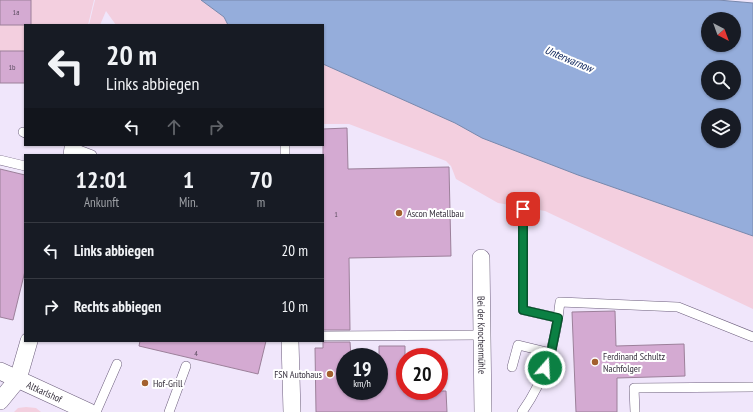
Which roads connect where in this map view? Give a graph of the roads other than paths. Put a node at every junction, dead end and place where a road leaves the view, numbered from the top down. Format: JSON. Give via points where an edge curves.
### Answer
{"nodes":[{"id":1,"x":71,"y":149,"type":"edge"},
{"id":2,"x":88,"y":154,"type":"edge"},
{"id":3,"x":0,"y":160,"type":"edge"},
{"id":4,"x":24,"y":166,"type":"edge"},
{"id":5,"x":523,"y":209,"type":"dead end"},
{"id":6,"x":481,"y":258,"type":"dead end"},
{"id":7,"x":558,"y":318,"type":"junction"},
{"id":8,"x":481,"y":335,"type":"junction"},
{"id":9,"x":324,"y":336,"type":"edge"},
{"id":10,"x":753,"y":337,"type":"edge"},
{"id":11,"x":29,"y":342,"type":"edge"},
{"id":12,"x":290,"y":342,"type":"edge"},
{"id":13,"x":551,"y":353,"type":"junction"},
{"id":14,"x":117,"y":364,"type":"dead end"},
{"id":15,"x":186,"y":366,"type":"dead end"},
{"id":16,"x":512,"y":367,"type":"dead end"},
{"id":17,"x":0,"y":371,"type":"edge"},
{"id":18,"x":18,"y":379,"type":"junction"},
{"id":19,"x":753,"y":387,"type":"edge"},
{"id":20,"x":0,"y":401,"type":"edge"},
{"id":21,"x":79,"y":410,"type":"edge"},
{"id":22,"x":96,"y":412,"type":"edge"},
{"id":23,"x":169,"y":412,"type":"edge"},
{"id":24,"x":292,"y":412,"type":"edge"},
{"id":25,"x":483,"y":412,"type":"edge"},
{"id":26,"x":522,"y":412,"type":"edge"},
{"id":27,"x":635,"y":412,"type":"edge"}],
"edges":[{"from":1,"to":2,"type":"lane"},
{"from":3,"to":4,"type":"lane"},
{"from":5,"to":7,"type":"lane","via":[[523,310]]},
{"from":6,"to":8,"type":"street","name":"Bei der Knochenmühle"},
{"from":7,"to":10,"type":"lane","via":[[560,302],[678,307]]},
{"from":7,"to":13,"type":"lane"},
{"from":8,"to":9,"type":"lane"},
{"from":8,"to":25,"type":"street","name":"Bei der Knochenmühle"},
{"from":11,"to":18,"type":"street"},
{"from":12,"to":24,"type":"street"},
{"from":13,"to":16,"type":"lane","via":[[518,345]]},
{"from":13,"to":26,"type":"lane","via":[[534,396]]},
{"from":14,"to":22,"type":"lane"},
{"from":15,"to":23,"type":"lane"},
{"from":17,"to":18,"type":"street","name":"Altkarlshof"},
{"from":18,"to":20,"type":"street"},
{"from":18,"to":21,"type":"street","name":"Altkarlshof"},
{"from":19,"to":27,"type":"lane","via":[[634,388]]}]}
